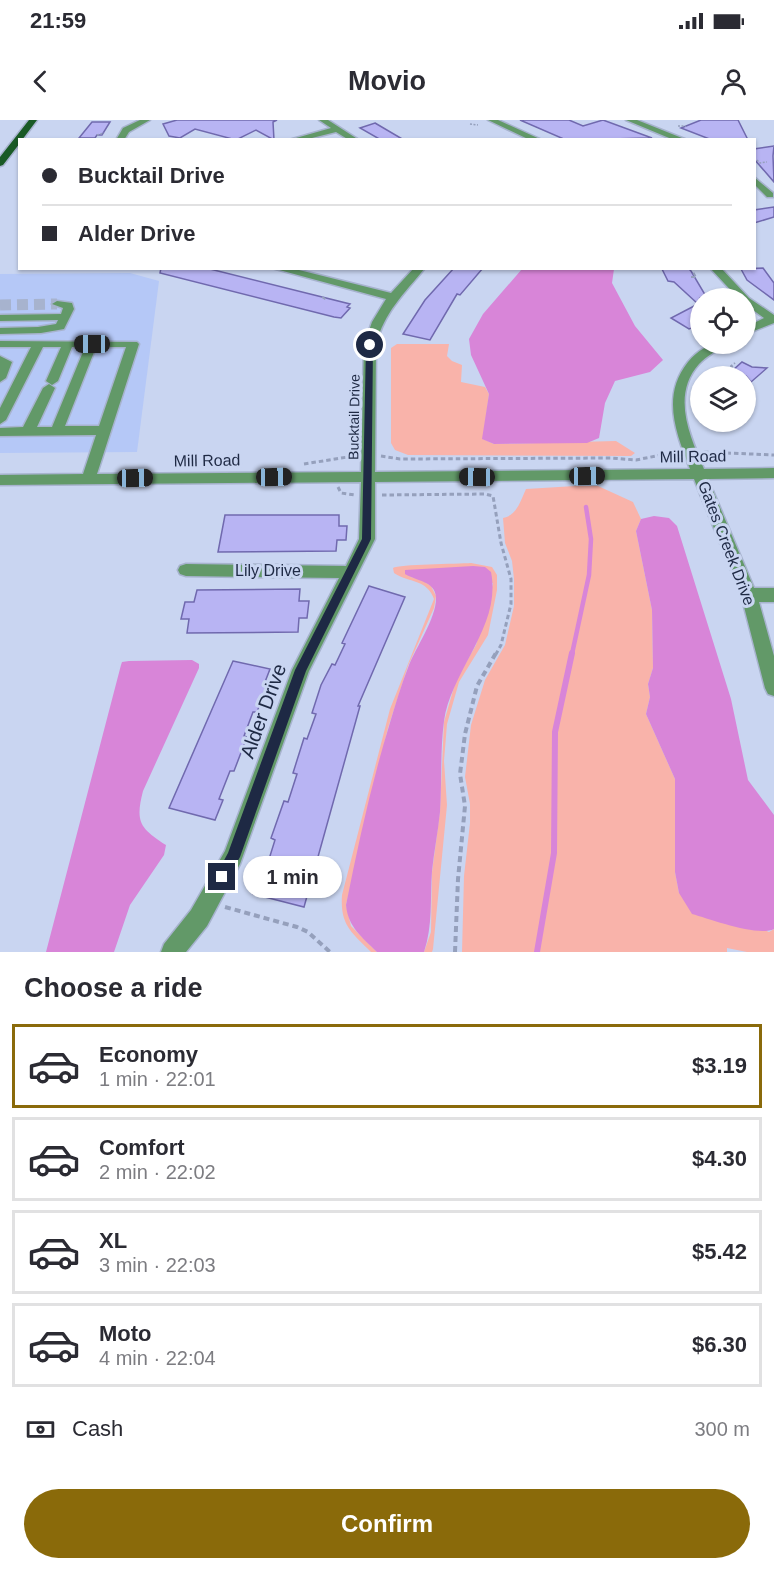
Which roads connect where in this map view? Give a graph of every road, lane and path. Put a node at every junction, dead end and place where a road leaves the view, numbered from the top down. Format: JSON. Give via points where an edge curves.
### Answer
{"nodes":[{"id":1,"x":25,"y":120,"type":"edge"},
{"id":2,"x":33,"y":120,"type":"edge"},
{"id":3,"x":142,"y":120,"type":"edge"},
{"id":4,"x":322,"y":120,"type":"edge"},
{"id":5,"x":492,"y":120,"type":"edge"},
{"id":6,"x":630,"y":120,"type":"edge"},
{"id":7,"x":662,"y":120,"type":"edge"},
{"id":8,"x":470,"y":124,"type":"dead end"},
{"id":9,"x":477,"y":124,"type":"dead end"},
{"id":10,"x":646,"y":126,"type":"junction"},
{"id":11,"x":678,"y":126,"type":"dead end"},
{"id":12,"x":686,"y":126,"type":"dead end"},
{"id":13,"x":337,"y":129,"type":"junction"},
{"id":14,"x":104,"y":133,"type":"dead end"},
{"id":15,"x":97,"y":135,"type":"dead end"},
{"id":16,"x":19,"y":138,"type":"edge"},
{"id":17,"x":121,"y":138,"type":"edge"},
{"id":18,"x":301,"y":138,"type":"edge"},
{"id":19,"x":352,"y":138,"type":"edge"},
{"id":20,"x":533,"y":138,"type":"edge"},
{"id":21,"x":678,"y":138,"type":"edge"},
{"id":22,"x":18,"y":140,"type":"edge"},
{"id":23,"x":0,"y":151,"type":"edge"},
{"id":24,"x":757,"y":160,"type":"dead end"},
{"id":25,"x":767,"y":162,"type":"dead end"},
{"id":26,"x":0,"y":163,"type":"edge"},
{"id":27,"x":756,"y":181,"type":"edge"},
{"id":28,"x":772,"y":195,"type":"edge"},
{"id":29,"x":759,"y":197,"type":"dead end"},
{"id":30,"x":282,"y":270,"type":"edge"},
{"id":31,"x":418,"y":270,"type":"edge"},
{"id":32,"x":718,"y":270,"type":"edge"},
{"id":33,"x":693,"y":272,"type":"dead end"},
{"id":34,"x":691,"y":277,"type":"dead end"},
{"id":35,"x":735,"y":288,"type":"edge"},
{"id":36,"x":322,"y":297,"type":"dead end"},
{"id":37,"x":393,"y":297,"type":"junction"},
{"id":38,"x":327,"y":300,"type":"dead end"},
{"id":39,"x":57,"y":304,"type":"dead end"},
{"id":40,"x":756,"y":307,"type":"edge"},
{"id":41,"x":64,"y":317,"type":"junction"},
{"id":42,"x":0,"y":318,"type":"edge"},
{"id":43,"x":773,"y":320,"type":"edge"},
{"id":44,"x":756,"y":327,"type":"edge"},
{"id":45,"x":0,"y":331,"type":"edge"},
{"id":46,"x":0,"y":344,"type":"edge"},
{"id":47,"x":39,"y":344,"type":"junction"},
{"id":48,"x":68,"y":344,"type":"junction"},
{"id":49,"x":92,"y":344,"type":"junction"},
{"id":50,"x":702,"y":354,"type":"edge"},
{"id":51,"x":0,"y":360,"type":"edge"},
{"id":52,"x":735,"y":363,"type":"dead end"},
{"id":53,"x":731,"y":366,"type":"edge"},
{"id":54,"x":0,"y":378,"type":"edge"},
{"id":55,"x":0,"y":420,"type":"edge"},
{"id":56,"x":104,"y":430,"type":"junction"},
{"id":57,"x":28,"y":431,"type":"junction"},
{"id":58,"x":57,"y":431,"type":"junction"},
{"id":59,"x":0,"y":432,"type":"edge"},
{"id":60,"x":700,"y":451,"type":"dead end"},
{"id":61,"x":680,"y":452,"type":"dead end"},
{"id":62,"x":378,"y":455,"type":"dead end"},
{"id":63,"x":774,"y":455,"type":"edge"},
{"id":64,"x":774,"y":473,"type":"edge"},
{"id":65,"x":700,"y":474,"type":"junction"},
{"id":66,"x":368,"y":476,"type":"junction"},
{"id":67,"x":88,"y":479,"type":"junction"},
{"id":68,"x":0,"y":480,"type":"edge"},
{"id":69,"x":338,"y":486,"type":"dead end"},
{"id":70,"x":352,"y":495,"type":"dead end"},
{"id":71,"x":377,"y":495,"type":"dead end"},
{"id":72,"x":186,"y":570,"type":"dead end"},
{"id":73,"x":350,"y":572,"type":"junction"},
{"id":74,"x":749,"y":595,"type":"junction"},
{"id":75,"x":774,"y":595,"type":"edge"},
{"id":76,"x":774,"y":688,"type":"edge"},
{"id":77,"x":223,"y":906,"type":"dead end"},
{"id":78,"x":172,"y":952,"type":"edge"},
{"id":79,"x":330,"y":952,"type":"edge"},
{"id":80,"x":454,"y":952,"type":"edge"}],
"edges":[{"from":1,"to":23,"type":"main road"},
{"from":2,"to":16,"type":"main road"},
{"from":3,"to":17,"type":"street"},
{"from":4,"to":13,"type":"street"},
{"from":5,"to":20,"type":"street"},
{"from":6,"to":10,"type":"street"},
{"from":7,"to":10,"type":"street"},
{"from":8,"to":9,"type":"path"},
{"from":10,"to":21,"type":"street"},
{"from":11,"to":12,"type":"path"},
{"from":13,"to":18,"type":"street"},
{"from":13,"to":19,"type":"street"},
{"from":14,"to":15,"type":"path"},
{"from":22,"to":26,"type":"main road"},
{"from":24,"to":25,"type":"path"},
{"from":27,"to":28,"type":"street"},
{"from":28,"to":29,"type":"street"},
{"from":30,"to":37,"type":"street"},
{"from":31,"to":37,"type":"street","name":"Bucktail Drive"},
{"from":32,"to":35,"type":"street"},
{"from":33,"to":34,"type":"path","via":[[696,277]]},
{"from":36,"to":38,"type":"path"},
{"from":37,"to":66,"type":"street","name":"Bucktail Drive","via":[[379,315],[370,345]]},
{"from":39,"to":41,"type":"street","via":[[68,305]]},
{"from":40,"to":43,"type":"street"},
{"from":41,"to":42,"type":"street"},
{"from":41,"to":45,"type":"street","via":[[60,327]]},
{"from":43,"to":44,"type":"street"},
{"from":46,"to":47,"type":"street"},
{"from":47,"to":48,"type":"street"},
{"from":47,"to":55,"type":"street"},
{"from":48,"to":49,"type":"street"},
{"from":48,"to":57,"type":"street"},
{"from":49,"to":56,"type":"street","via":[[133,344]]},
{"from":49,"to":58,"type":"street"},
{"from":50,"to":65,"type":"street","name":"Gates Creek Drive","via":[[687,371],[678,397],[682,432]]},
{"from":51,"to":54,"type":"street","via":[[6,362]]},
{"from":52,"to":53,"type":"path"},
{"from":56,"to":58,"type":"street"},
{"from":56,"to":67,"type":"street"},
{"from":57,"to":58,"type":"street"},
{"from":57,"to":59,"type":"street"},
{"from":60,"to":63,"type":"path"},
{"from":61,"to":62,"type":"path","via":[[636,460],[406,459]]},
{"from":64,"to":65,"type":"street","name":"Mill Road"},
{"from":65,"to":66,"type":"street","name":"Mill Road"},
{"from":65,"to":74,"type":"street","name":"Gates Creek Drive"},
{"from":66,"to":67,"type":"street","name":"Mill Road"},
{"from":66,"to":73,"type":"street","name":"Alder Drive","via":[[367,539]]},
{"from":67,"to":68,"type":"street","name":"Mill Road"},
{"from":69,"to":70,"type":"path","via":[[341,493]]},
{"from":71,"to":80,"type":"path","via":[[493,496],[511,579],[512,604],[504,638],[479,680],[465,734],[460,774],[465,806]]},
{"from":72,"to":73,"type":"street","name":"Lily Drive"},
{"from":73,"to":78,"type":"street","name":"Alder Drive","via":[[301,670],[233,857],[199,918]]},
{"from":74,"to":75,"type":"street"},
{"from":74,"to":76,"type":"street","name":"Gates Creek Drive"},
{"from":77,"to":79,"type":"path","via":[[297,927]]}]}
